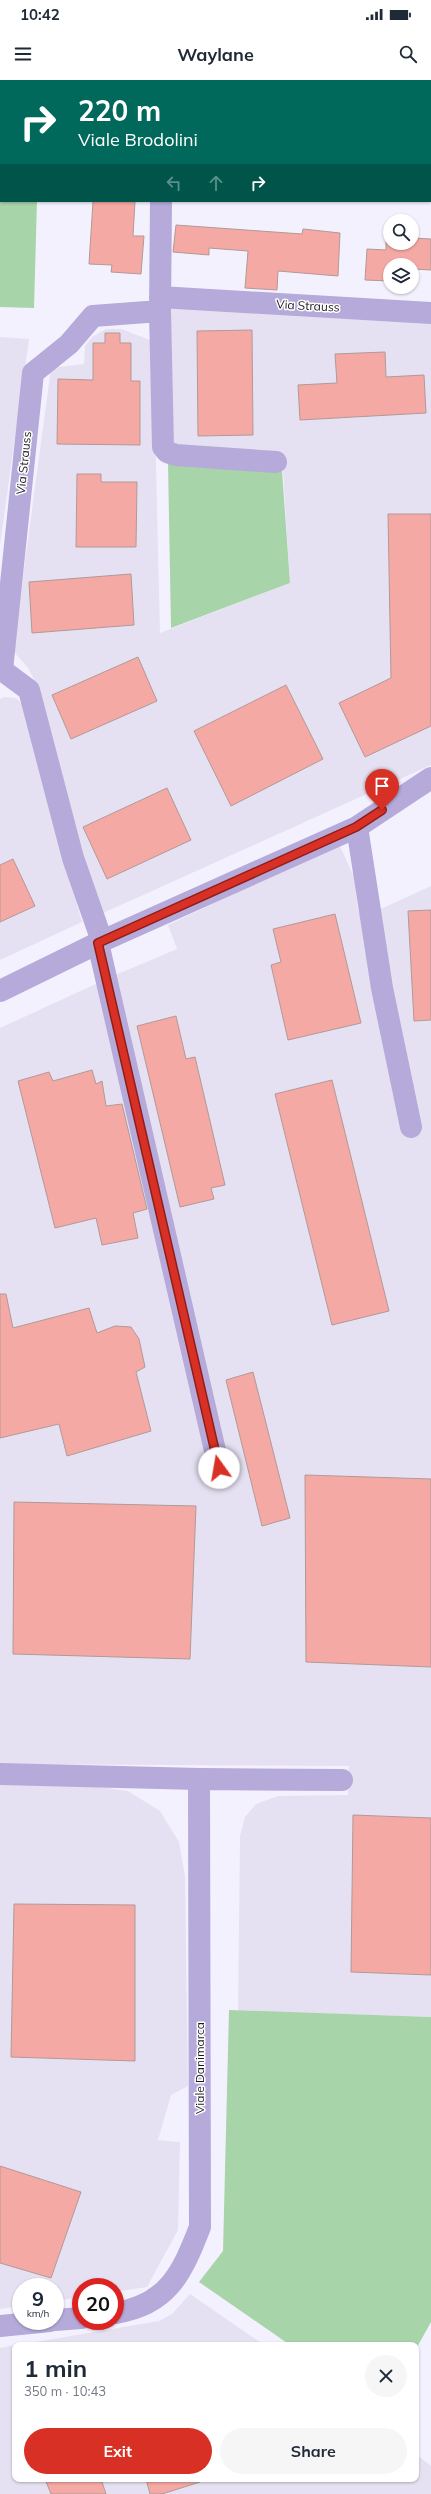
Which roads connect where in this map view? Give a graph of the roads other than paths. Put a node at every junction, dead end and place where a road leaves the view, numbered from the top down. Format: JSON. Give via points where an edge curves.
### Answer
{"nodes":[{"id":1,"x":161,"y":202,"type":"edge"},
{"id":2,"x":160,"y":304,"type":"junction"},
{"id":3,"x":431,"y":313,"type":"edge"},
{"id":4,"x":276,"y":462,"type":"dead end"},
{"id":5,"x":16,"y":687,"type":"edge"},
{"id":6,"x":431,"y":778,"type":"edge"},
{"id":7,"x":431,"y":791,"type":"edge"},
{"id":8,"x":396,"y":801,"type":"junction"},
{"id":9,"x":356,"y":827,"type":"junction"},
{"id":10,"x":100,"y":942,"type":"junction"},
{"id":11,"x":0,"y":991,"type":"edge"},
{"id":12,"x":411,"y":1127,"type":"dead end"},
{"id":13,"x":219,"y":1468,"type":"dead end"},
{"id":14,"x":0,"y":1774,"type":"edge"},
{"id":15,"x":199,"y":1779,"type":"junction"},
{"id":16,"x":342,"y":1780,"type":"dead end"},
{"id":17,"x":124,"y":2311,"type":"edge"},
{"id":18,"x":12,"y":2325,"type":"edge"},
{"id":19,"x":0,"y":2326,"type":"edge"}],
"edges":[{"from":1,"to":2,"type":"street"},
{"from":2,"to":3,"type":"street","name":"Via Strauss"},
{"from":2,"to":4,"type":"street","via":[[163,446],[167,452],[176,455]]},
{"from":2,"to":5,"type":"street","name":"Via Strauss","via":[[93,316],[69,344],[33,373],[2,670]]},
{"from":5,"to":10,"type":"street"},
{"from":6,"to":8,"type":"street"},
{"from":7,"to":8,"type":"street"},
{"from":8,"to":9,"type":"street"},
{"from":9,"to":10,"type":"street"},
{"from":9,"to":12,"type":"street","via":[[382,988]]},
{"from":10,"to":11,"type":"street"},
{"from":10,"to":13,"type":"street"},
{"from":14,"to":15,"type":"street"},
{"from":15,"to":16,"type":"street"},
{"from":15,"to":17,"type":"street","name":"Viale Danimarca","via":[[200,2227],[180,2275],[152,2302]]},
{"from":18,"to":19,"type":"street"}]}
